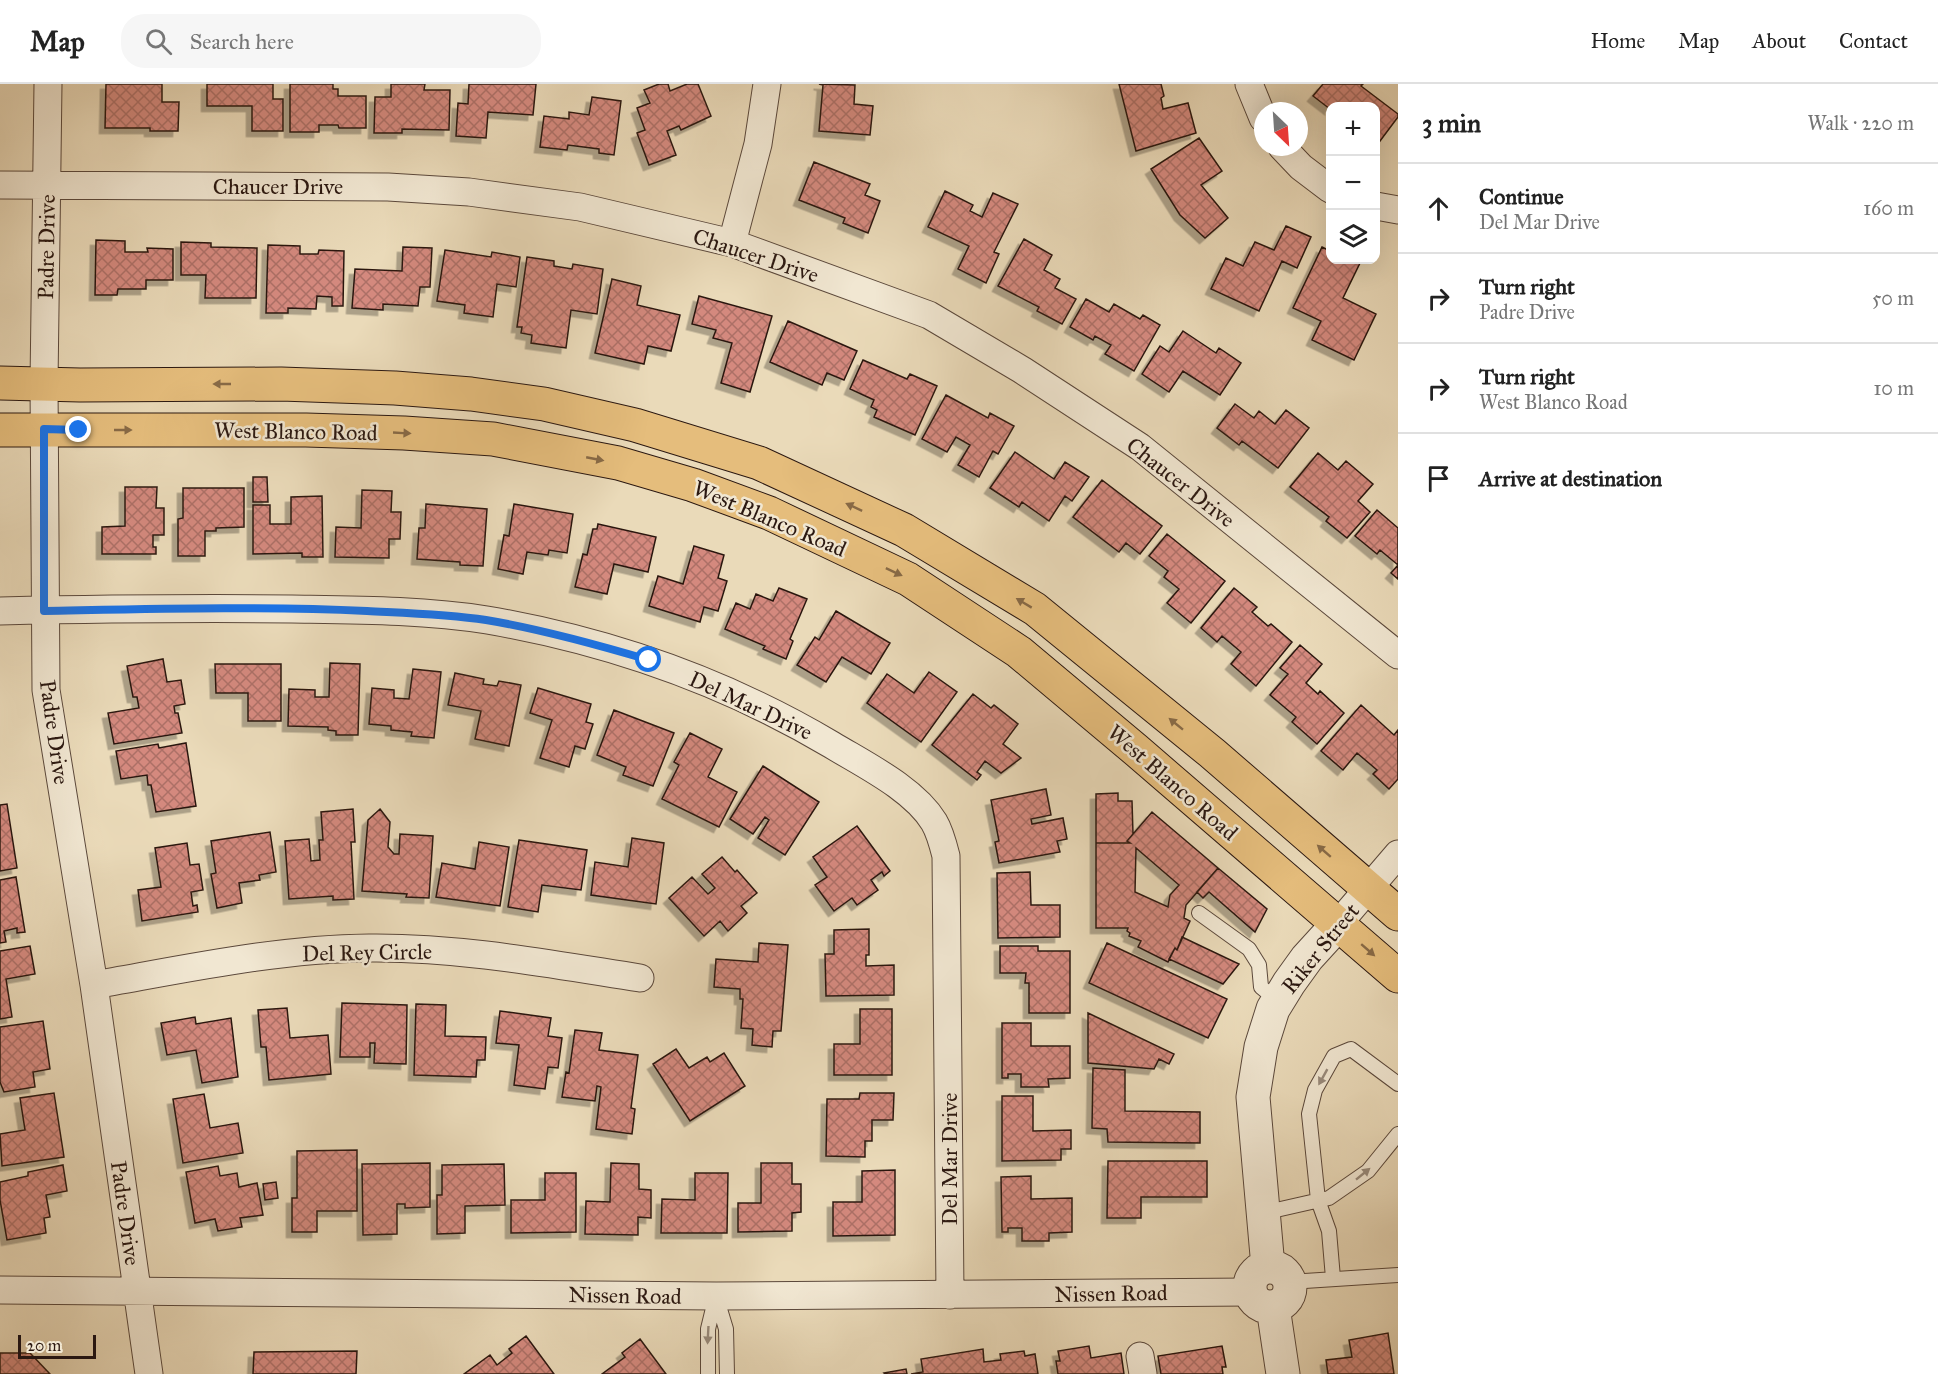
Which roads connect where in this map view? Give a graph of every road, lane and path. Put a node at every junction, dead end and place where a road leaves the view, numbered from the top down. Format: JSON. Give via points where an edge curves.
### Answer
{"nodes":[{"id":1,"x":48,"y":84,"type":"edge"},
{"id":2,"x":767,"y":84,"type":"edge"},
{"id":3,"x":1249,"y":84,"type":"edge"},
{"id":4,"x":1256,"y":102,"type":"edge"},
{"id":5,"x":1291,"y":156,"type":"edge"},
{"id":6,"x":0,"y":185,"type":"edge"},
{"id":7,"x":47,"y":185,"type":"junction"},
{"id":8,"x":1326,"y":186,"type":"edge"},
{"id":9,"x":1380,"y":208,"type":"edge"},
{"id":10,"x":1398,"y":210,"type":"edge"},
{"id":11,"x":732,"y":243,"type":"junction"},
{"id":12,"x":0,"y":383,"type":"edge"},
{"id":13,"x":44,"y":383,"type":"junction"},
{"id":14,"x":44,"y":429,"type":"junction"},
{"id":15,"x":0,"y":430,"type":"edge"},
{"id":16,"x":0,"y":611,"type":"edge"},
{"id":17,"x":44,"y":611,"type":"junction"},
{"id":18,"x":1398,"y":655,"type":"edge"},
{"id":19,"x":1398,"y":854,"type":"edge"},
{"id":20,"x":1369,"y":889,"type":"junction"},
{"id":21,"x":1199,"y":913,"type":"dead end"},
{"id":22,"x":1398,"y":914,"type":"edge"},
{"id":23,"x":1338,"y":924,"type":"junction"},
{"id":24,"x":1398,"y":976,"type":"edge"},
{"id":25,"x":640,"y":978,"type":"dead end"},
{"id":26,"x":94,"y":985,"type":"junction"},
{"id":27,"x":1278,"y":1001,"type":"junction"},
{"id":28,"x":1398,"y":1084,"type":"edge"},
{"id":29,"x":1398,"y":1134,"type":"edge"},
{"id":30,"x":1318,"y":1200,"type":"junction"},
{"id":31,"x":1263,"y":1213,"type":"junction"},
{"id":32,"x":1398,"y":1275,"type":"edge"},
{"id":33,"x":1333,"y":1278,"type":"junction"},
{"id":34,"x":1270,"y":1287,"type":"junction"},
{"id":35,"x":0,"y":1290,"type":"edge"},
{"id":36,"x":136,"y":1290,"type":"junction"},
{"id":37,"x":950,"y":1295,"type":"junction"},
{"id":38,"x":716,"y":1296,"type":"junction"},
{"id":39,"x":149,"y":1374,"type":"edge"},
{"id":40,"x":708,"y":1374,"type":"edge"},
{"id":41,"x":727,"y":1374,"type":"edge"},
{"id":42,"x":1283,"y":1374,"type":"edge"}],
"edges":[{"from":1,"to":7,"type":"street","name":"Padre Drive"},
{"from":2,"to":11,"type":"street","via":[[758,144]]},
{"from":3,"to":4,"type":"street"},
{"from":5,"to":8,"type":"street"},
{"from":6,"to":7,"type":"street","name":"Chaucer Drive"},
{"from":7,"to":11,"type":"street","name":"Chaucer Drive","via":[[388,186],[470,192],[580,207]]},
{"from":7,"to":13,"type":"street","name":"Padre Drive"},
{"from":9,"to":10,"type":"street"},
{"from":11,"to":18,"type":"street","name":"Chaucer Drive","via":[[929,315],[1022,370],[1140,447]]},
{"from":12,"to":13,"type":"main road","name":"West Blanco Road"},
{"from":13,"to":14,"type":"street","name":"Padre Drive"},
{"from":20,"to":13,"type":"main road","name":"West Blanco Road","one_way":true,"via":[[1212,753],[1035,609],[904,530],[759,463],[635,424],[544,404],[471,394],[281,384]]},
{"from":14,"to":15,"type":"main road","name":"West Blanco Road"},
{"from":14,"to":17,"type":"street","name":"Padre Drive"},
{"from":14,"to":23,"type":"main road","name":"West Blanco Road","one_way":true,"via":[[306,430],[493,439],[618,463],[769,513],[908,579],[1019,652]]},
{"from":16,"to":17,"type":"street","name":"Del Mar Drive"},
{"from":17,"to":26,"type":"street","name":"Padre Drive","via":[[46,690]]},
{"from":17,"to":37,"type":"street","name":"Del Mar Drive","via":[[332,610],[442,615],[535,630],[590,642],[698,678],[809,732],[900,788],[934,821],[946,855]]},
{"from":19,"to":20,"type":"street","name":"Riker Street"},
{"from":20,"to":22,"type":"main road","name":"West Blanco Road"},
{"from":20,"to":23,"type":"street","name":"Riker Street"},
{"from":21,"to":27,"type":"lane","via":[[1249,949],[1259,965],[1261,987]]},
{"from":23,"to":24,"type":"main road","name":"West Blanco Road","one_way":true},
{"from":23,"to":27,"type":"street","name":"Riker Street","via":[[1288,982]]},
{"from":25,"to":26,"type":"street","name":"Del Rey Circle","via":[[480,954],[370,948],[248,958]]},
{"from":26,"to":36,"type":"street","name":"Padre Drive"},
{"from":27,"to":31,"type":"street","name":"Riker Street","via":[[1261,1047],[1253,1097]]},
{"from":28,"to":30,"type":"lane","one_way":true,"via":[[1351,1049],[1334,1056],[1315,1090],[1309,1114]]},
{"from":30,"to":29,"type":"lane","one_way":true,"via":[[1329,1198],[1368,1171]]},
{"from":30,"to":31,"type":"lane"},
{"from":30,"to":33,"type":"lane","via":[[1329,1231]]},
{"from":31,"to":34,"type":"street","name":"Riker Street"},
{"from":32,"to":33,"type":"lane"},
{"from":33,"to":34,"type":"lane"},
{"from":34,"to":37,"type":"street","name":"Nissen Road"},
{"from":34,"to":42,"type":"street","name":"Riker Street"},
{"from":35,"to":36,"type":"street","name":"Nissen Road"},
{"from":36,"to":38,"type":"street","name":"Nissen Road"},
{"from":36,"to":39,"type":"street","name":"Padre Drive"},
{"from":37,"to":38,"type":"street","name":"Nissen Road"},
{"from":38,"to":40,"type":"lane","one_way":true,"via":[[708,1329]]},
{"from":38,"to":41,"type":"lane","via":[[726,1329]]}]}
